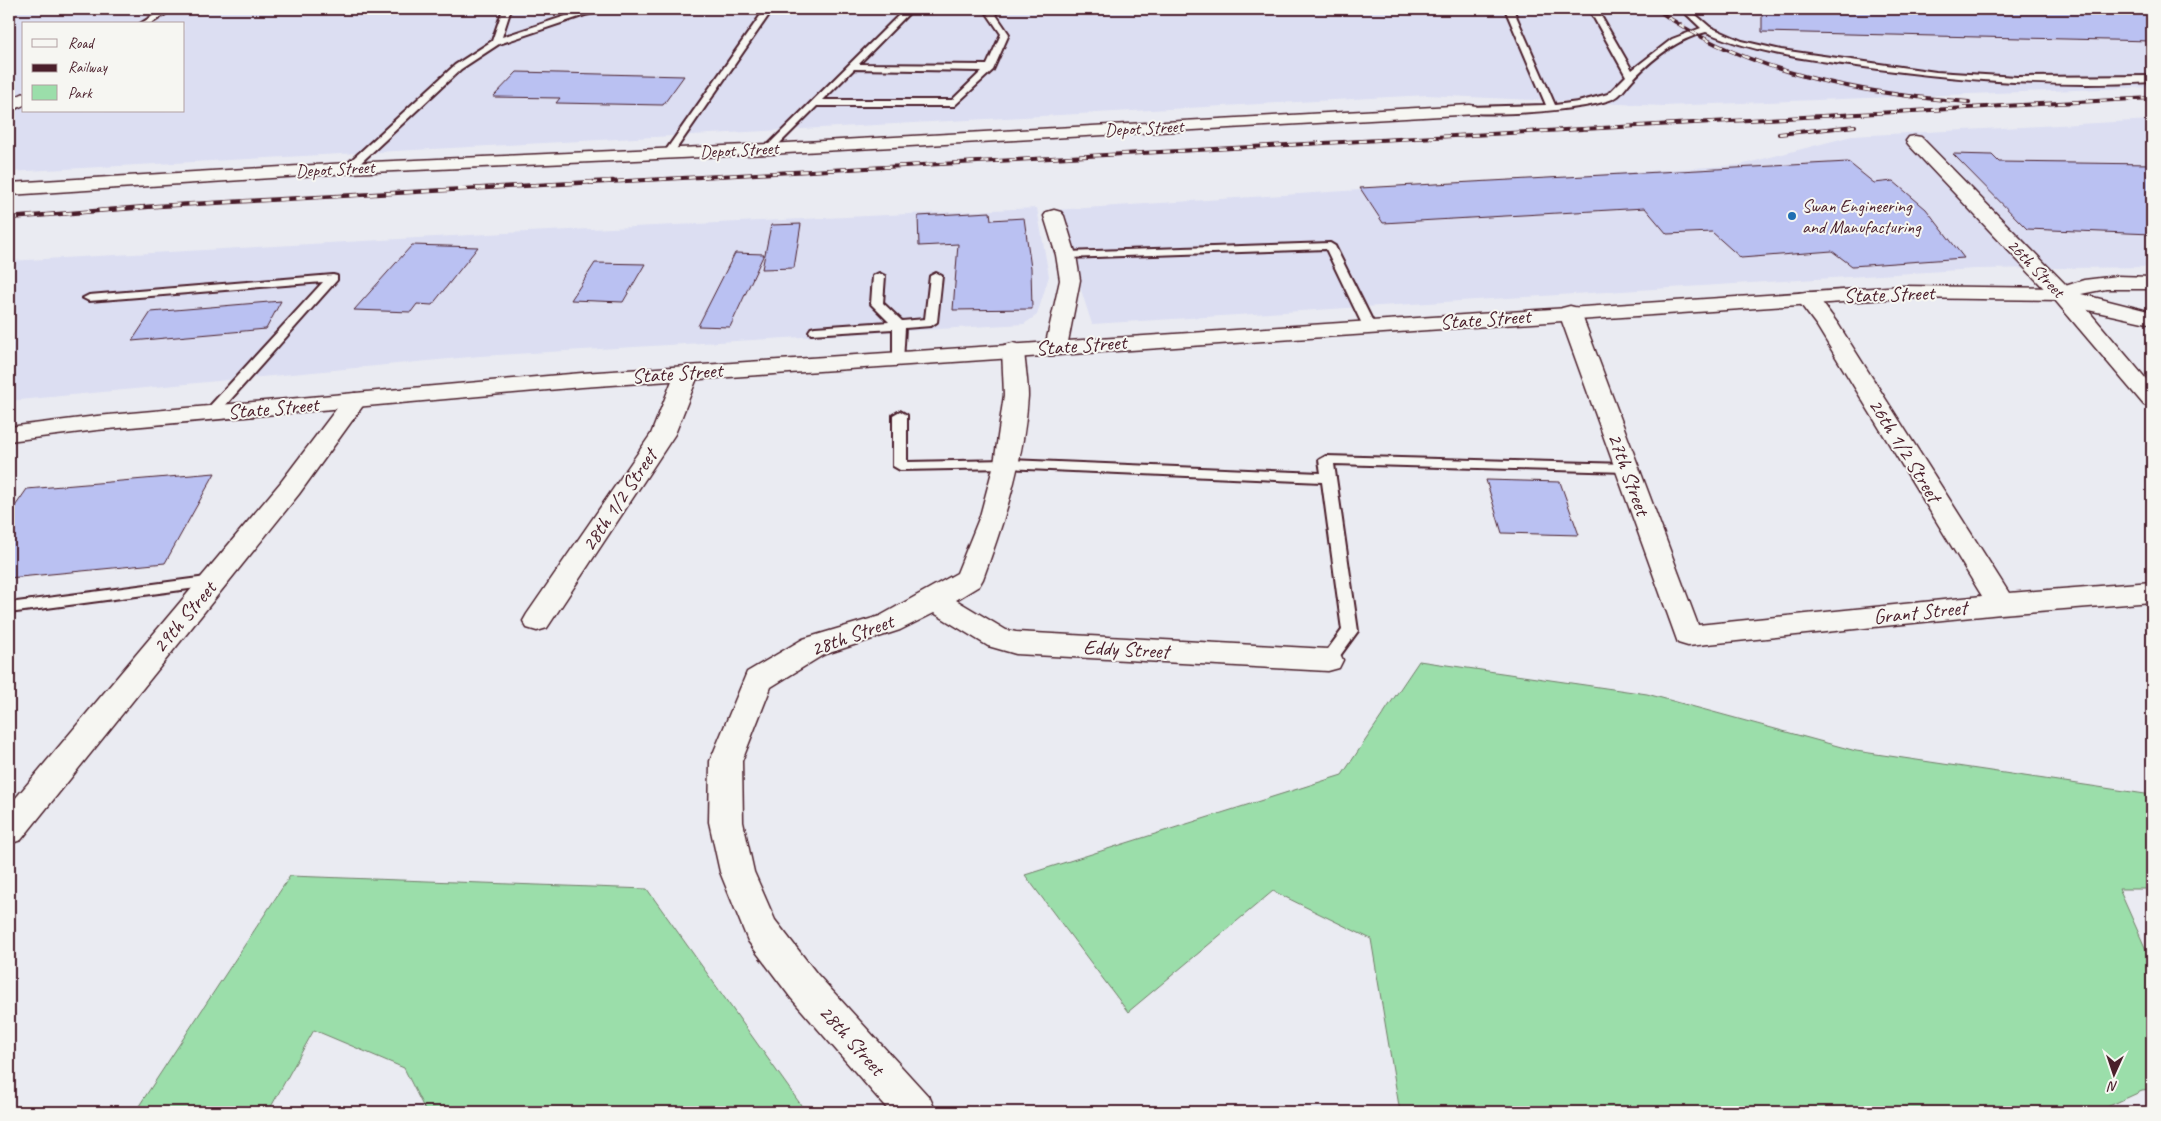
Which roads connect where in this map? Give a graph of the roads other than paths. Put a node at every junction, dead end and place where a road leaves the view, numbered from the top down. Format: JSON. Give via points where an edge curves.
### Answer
{"nodes":[{"id":1,"x":169,"y":9,"type":"edge"},
{"id":2,"x":507,"y":9,"type":"edge"},
{"id":3,"x":609,"y":9,"type":"edge"},
{"id":4,"x":769,"y":9,"type":"edge"},
{"id":5,"x":908,"y":9,"type":"edge"},
{"id":6,"x":988,"y":9,"type":"edge"},
{"id":7,"x":1509,"y":9,"type":"edge"},
{"id":8,"x":1593,"y":9,"type":"edge"},
{"id":9,"x":1685,"y":9,"type":"edge"},
{"id":10,"x":147,"y":22,"type":"edge"},
{"id":11,"x":1706,"y":28,"type":"junction"},
{"id":12,"x":496,"y":42,"type":"junction"},
{"id":13,"x":852,"y":66,"type":"junction"},
{"id":14,"x":990,"y":68,"type":"junction"},
{"id":15,"x":1631,"y":76,"type":"junction"},
{"id":16,"x":2152,"y":79,"type":"edge"},
{"id":17,"x":22,"y":99,"type":"edge"},
{"id":18,"x":814,"y":104,"type":"junction"},
{"id":19,"x":1551,"y":106,"type":"junction"},
{"id":20,"x":9,"y":107,"type":"edge"},
{"id":21,"x":1470,"y":110,"type":"joint"},
{"id":22,"x":1915,"y":141,"type":"dead end"},
{"id":23,"x":769,"y":149,"type":"junction"},
{"id":24,"x":669,"y":154,"type":"junction"},
{"id":25,"x":349,"y":168,"type":"junction"},
{"id":26,"x":9,"y":189,"type":"edge"},
{"id":27,"x":1054,"y":216,"type":"dead end"},
{"id":28,"x":1066,"y":254,"type":"junction"},
{"id":29,"x":879,"y":276,"type":"dead end"},
{"id":30,"x":936,"y":276,"type":"dead end"},
{"id":31,"x":2152,"y":283,"type":"edge"},
{"id":32,"x":2062,"y":294,"type":"junction"},
{"id":33,"x":89,"y":298,"type":"dead end"},
{"id":34,"x":1807,"y":298,"type":"junction"},
{"id":35,"x":1570,"y":313,"type":"junction"},
{"id":36,"x":2152,"y":318,"type":"edge"},
{"id":37,"x":899,"y":324,"type":"junction"},
{"id":38,"x":1369,"y":326,"type":"junction"},
{"id":39,"x":815,"y":331,"type":"dead end"},
{"id":40,"x":1056,"y":347,"type":"junction"},
{"id":41,"x":1013,"y":350,"type":"junction"},
{"id":42,"x":899,"y":358,"type":"junction"},
{"id":43,"x":687,"y":372,"type":"junction"},
{"id":44,"x":355,"y":400,"type":"junction"},
{"id":45,"x":2152,"y":400,"type":"edge"},
{"id":46,"x":210,"y":413,"type":"junction"},
{"id":47,"x":900,"y":415,"type":"dead end"},
{"id":48,"x":9,"y":434,"type":"edge"},
{"id":49,"x":1008,"y":464,"type":"junction"},
{"id":50,"x":1627,"y":468,"type":"junction"},
{"id":51,"x":1328,"y":478,"type":"junction"},
{"id":52,"x":214,"y":581,"type":"junction"},
{"id":53,"x":2152,"y":592,"type":"edge"},
{"id":54,"x":935,"y":600,"type":"junction"},
{"id":55,"x":2001,"y":604,"type":"junction"},
{"id":56,"x":9,"y":608,"type":"edge"},
{"id":57,"x":537,"y":621,"type":"dead end"},
{"id":58,"x":1688,"y":636,"type":"joint"},
{"id":59,"x":1328,"y":660,"type":"joint"},
{"id":60,"x":9,"y":830,"type":"edge"},
{"id":61,"x":916,"y":1112,"type":"edge"}],
"edges":[{"from":1,"to":10,"type":"lane"},
{"from":2,"to":12,"type":"lane"},
{"from":3,"to":12,"type":"lane","via":[[584,13]]},
{"from":4,"to":24,"type":"lane"},
{"from":5,"to":13,"type":"lane"},
{"from":6,"to":14,"type":"lane","via":[[1005,34]]},
{"from":7,"to":19,"type":"lane"},
{"from":8,"to":15,"type":"lane"},
{"from":9,"to":11,"type":"lane"},
{"from":11,"to":15,"type":"lane","via":[[1675,40]]},
{"from":11,"to":16,"type":"lane","via":[[1739,43],[1782,53],[1936,75],[2017,80]]},
{"from":12,"to":25,"type":"lane","via":[[458,67]]},
{"from":13,"to":14,"type":"lane"},
{"from":13,"to":18,"type":"lane"},
{"from":14,"to":18,"type":"lane","via":[[954,103]]},
{"from":15,"to":19,"type":"lane","via":[[1613,96],[1569,106]]},
{"from":17,"to":20,"type":"street"},
{"from":18,"to":23,"type":"lane"},
{"from":19,"to":21,"type":"lane"},
{"from":21,"to":23,"type":"street","name":"Depot Street"},
{"from":22,"to":32,"type":"street","name":"26th Street"},
{"from":23,"to":24,"type":"street","name":"Depot Street"},
{"from":24,"to":25,"type":"street","name":"Depot Street"},
{"from":25,"to":26,"type":"street","name":"Depot Street"},
{"from":27,"to":28,"type":"street"},
{"from":28,"to":38,"type":"lane","via":[[1330,246]]},
{"from":28,"to":40,"type":"street","via":[[1070,280]]},
{"from":29,"to":37,"type":"lane","via":[[876,304]]},
{"from":30,"to":37,"type":"lane","via":[[931,322]]},
{"from":31,"to":32,"type":"street","name":"State Street","via":[[2106,282],[2078,286]]},
{"from":32,"to":34,"type":"street","name":"State Street","via":[[1903,292]]},
{"from":32,"to":36,"type":"street"},
{"from":32,"to":45,"type":"street","name":"26th Street"},
{"from":33,"to":46,"type":"lane","via":[[333,278]]},
{"from":34,"to":35,"type":"street","name":"State Street"},
{"from":34,"to":55,"type":"street","name":"26th 1/2 Street","via":[[1827,324]]},
{"from":35,"to":38,"type":"street","name":"State Street"},
{"from":35,"to":50,"type":"street","name":"27th Street"},
{"from":37,"to":39,"type":"lane"},
{"from":37,"to":42,"type":"lane"},
{"from":38,"to":40,"type":"street","name":"State Street"},
{"from":40,"to":41,"type":"street","name":"State Street"},
{"from":41,"to":42,"type":"street","name":"State Street"},
{"from":41,"to":49,"type":"street","name":"28th Street","via":[[1016,395]]},
{"from":42,"to":43,"type":"street","name":"State Street"},
{"from":43,"to":44,"type":"street","name":"State Street"},
{"from":43,"to":57,"type":"street","name":"28th 1/2 Street","via":[[664,434]]},
{"from":44,"to":46,"type":"street","name":"State Street"},
{"from":44,"to":52,"type":"street","name":"29th Street","via":[[290,488]]},
{"from":46,"to":48,"type":"street","name":"State Street"},
{"from":47,"to":49,"type":"lane","via":[[900,466]]},
{"from":49,"to":51,"type":"lane"},
{"from":49,"to":54,"type":"street","name":"28th Street","via":[[969,579]]},
{"from":50,"to":51,"type":"lane","via":[[1326,460]]},
{"from":50,"to":58,"type":"street","name":"27th Street"},
{"from":51,"to":59,"type":"lane","via":[[1350,631]]},
{"from":52,"to":56,"type":"lane"},
{"from":52,"to":60,"type":"street","name":"29th Street"},
{"from":53,"to":55,"type":"street","name":"Grant Street"},
{"from":54,"to":59,"type":"street","name":"Eddy Street","via":[[998,639],[1016,643]]},
{"from":54,"to":61,"type":"street","name":"28th Street","via":[[890,623],[813,647],[758,680],[726,761],[726,822],[737,872],[760,930],[804,986]]},
{"from":55,"to":58,"type":"street","name":"Grant Street"}]}
